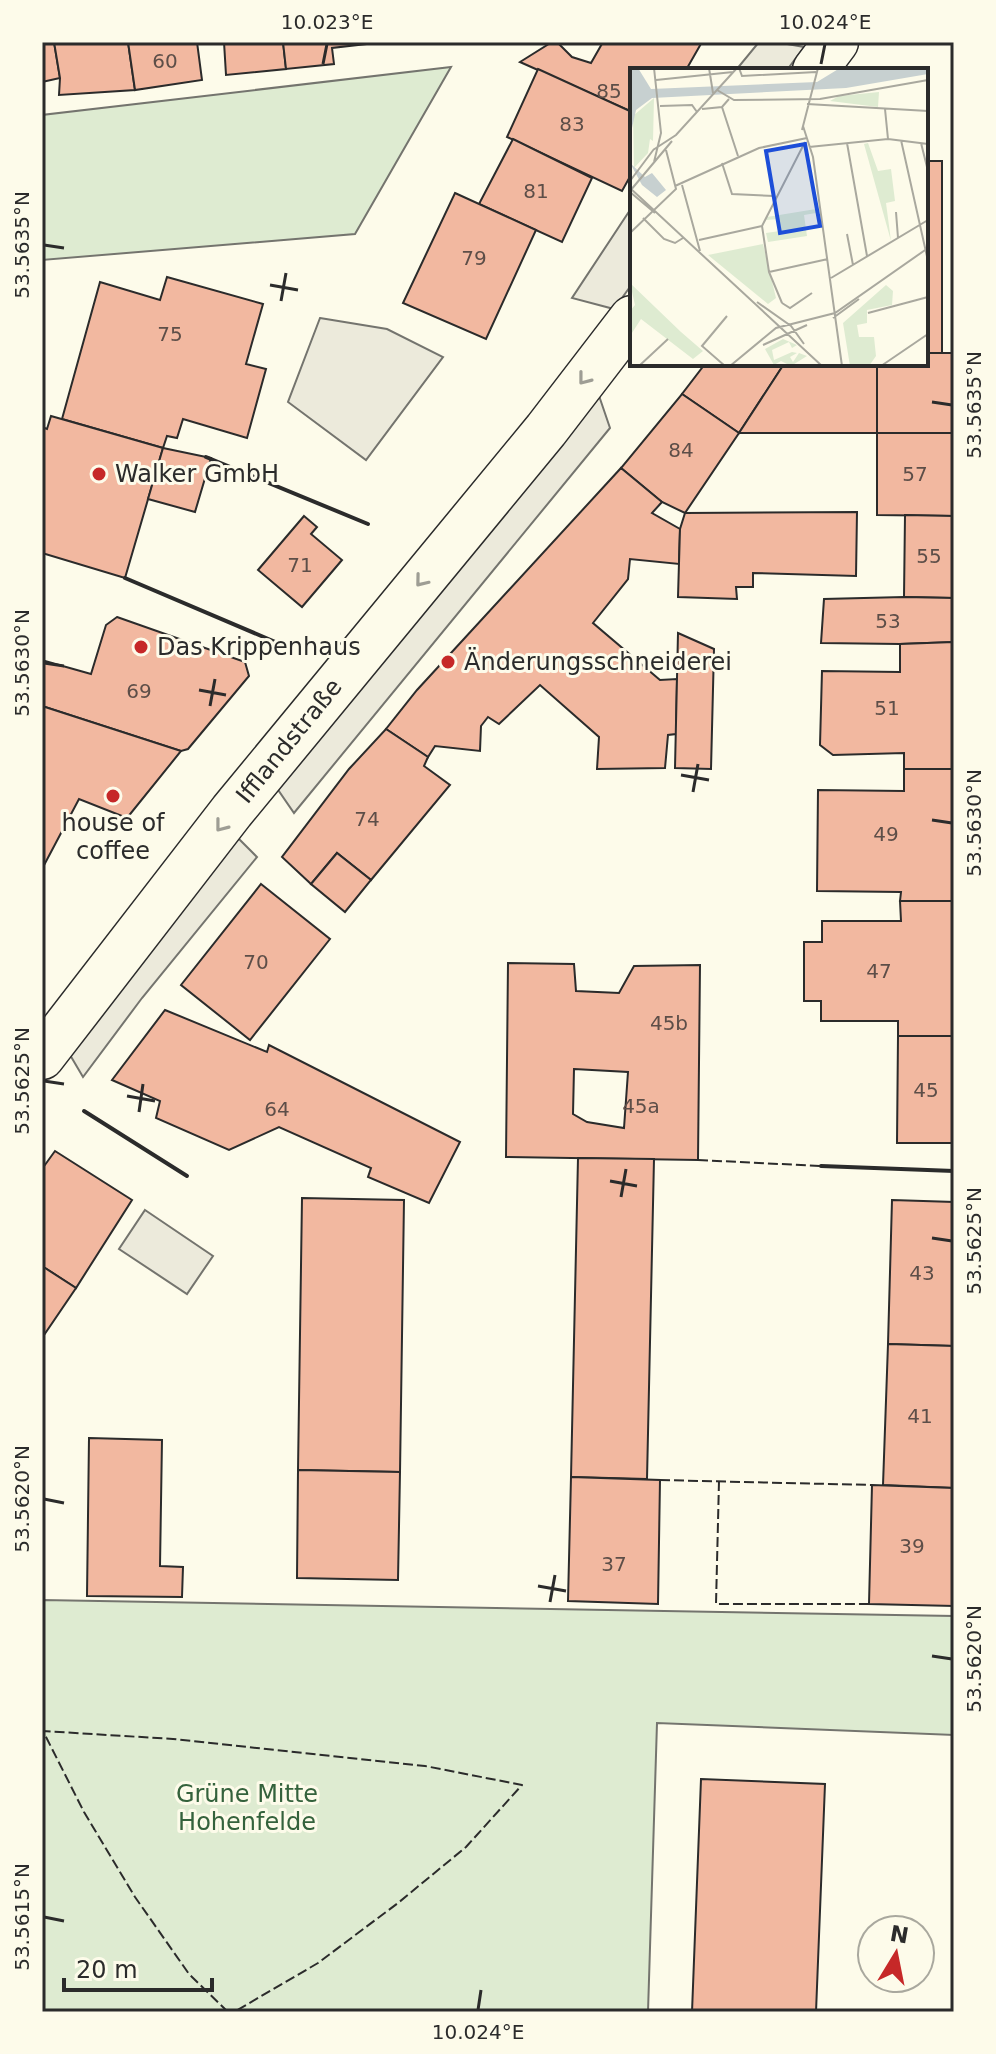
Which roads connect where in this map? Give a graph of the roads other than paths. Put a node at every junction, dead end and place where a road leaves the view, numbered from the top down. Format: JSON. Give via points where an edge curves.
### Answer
{"nodes":[{"id":1,"x":836,"y":42,"type":"edge"},
{"id":2,"x":816,"y":68,"type":"edge"},
{"id":3,"x":630,"y":321,"type":"edge"},
{"id":4,"x":42,"y":1057,"type":"edge"}],
"edges":[{"from":1,"to":2,"type":"street"},
{"from":3,"to":4,"type":"street","name":"Ifflandstraße","one_way":true,"via":[[232,811]]}]}
